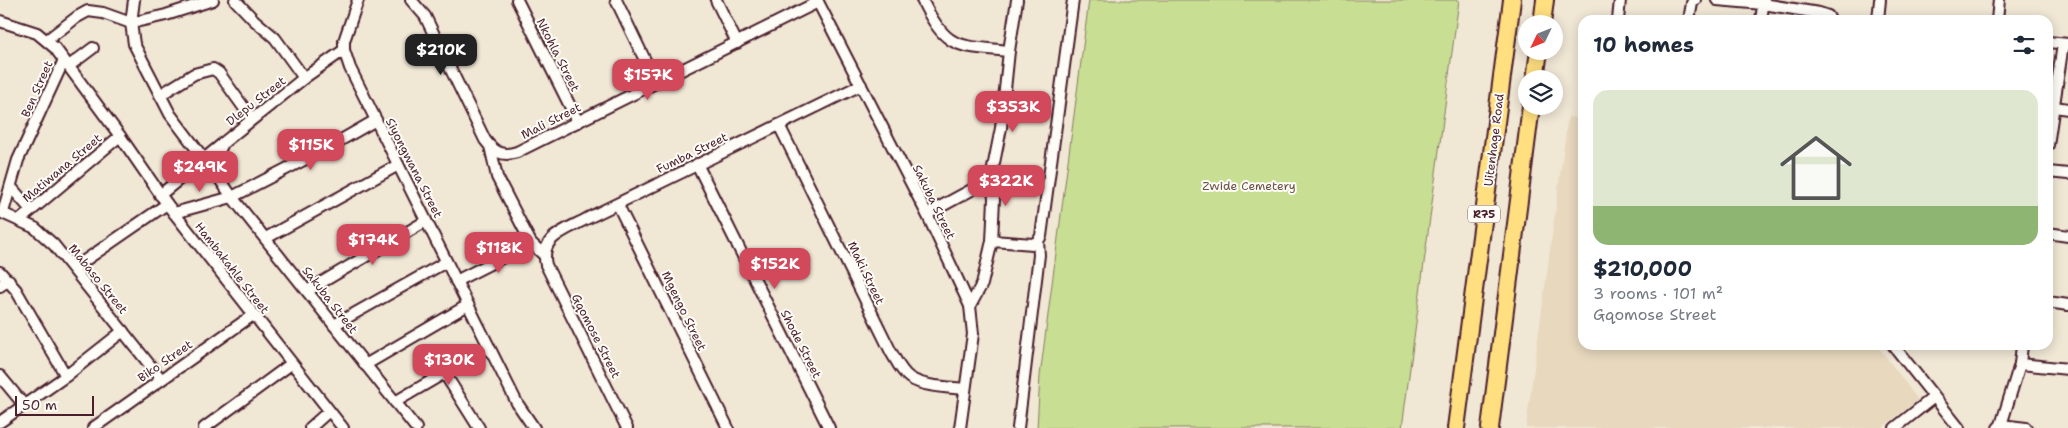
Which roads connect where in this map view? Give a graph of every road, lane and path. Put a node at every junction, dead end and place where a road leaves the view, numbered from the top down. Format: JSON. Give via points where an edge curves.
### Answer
{"nodes":[{"id":1,"x":134,"y":0,"type":"edge"},
{"id":2,"x":213,"y":0,"type":"edge"},
{"id":3,"x":235,"y":0,"type":"edge"},
{"id":4,"x":358,"y":0,"type":"edge"},
{"id":5,"x":410,"y":0,"type":"edge"},
{"id":6,"x":517,"y":0,"type":"edge"},
{"id":7,"x":616,"y":0,"type":"edge"},
{"id":8,"x":716,"y":0,"type":"edge"},
{"id":9,"x":922,"y":0,"type":"edge"},
{"id":10,"x":1017,"y":0,"type":"edge"},
{"id":11,"x":1073,"y":0,"type":"edge"},
{"id":12,"x":1512,"y":0,"type":"edge"},
{"id":13,"x":1545,"y":0,"type":"edge"},
{"id":14,"x":1620,"y":0,"type":"edge"},
{"id":15,"x":1695,"y":0,"type":"edge"},
{"id":16,"x":1717,"y":0,"type":"edge"},
{"id":17,"x":1880,"y":0,"type":"edge"},
{"id":18,"x":1999,"y":0,"type":"edge"},
{"id":19,"x":818,"y":1,"type":"edge"},
{"id":20,"x":1764,"y":2,"type":"edge"},
{"id":21,"x":1543,"y":15,"type":"edge"},
{"id":22,"x":1618,"y":15,"type":"edge"},
{"id":23,"x":1690,"y":15,"type":"edge"},
{"id":24,"x":1763,"y":15,"type":"edge"},
{"id":25,"x":1826,"y":15,"type":"edge"},
{"id":26,"x":1878,"y":15,"type":"edge"},
{"id":27,"x":1998,"y":15,"type":"edge"},
{"id":28,"x":0,"y":21,"type":"edge"},
{"id":29,"x":131,"y":23,"type":"junction"},
{"id":30,"x":47,"y":40,"type":"junction"},
{"id":31,"x":737,"y":43,"type":"junction"},
{"id":32,"x":2053,"y":43,"type":"edge"},
{"id":33,"x":2066,"y":44,"type":"edge"},
{"id":34,"x":93,"y":48,"type":"dead end"},
{"id":35,"x":344,"y":50,"type":"junction"},
{"id":36,"x":1009,"y":52,"type":"junction"},
{"id":37,"x":66,"y":63,"type":"junction"},
{"id":38,"x":304,"y":78,"type":"junction"},
{"id":39,"x":656,"y":83,"type":"junction"},
{"id":40,"x":861,"y":85,"type":"junction"},
{"id":41,"x":2053,"y":94,"type":"edge"},
{"id":42,"x":160,"y":95,"type":"junction"},
{"id":43,"x":2053,"y":106,"type":"edge"},
{"id":44,"x":2068,"y":109,"type":"edge"},
{"id":45,"x":1531,"y":115,"type":"edge"},
{"id":46,"x":252,"y":119,"type":"junction"},
{"id":47,"x":376,"y":120,"type":"junction"},
{"id":48,"x":578,"y":122,"type":"junction"},
{"id":49,"x":779,"y":125,"type":"junction"},
{"id":50,"x":120,"y":136,"type":"junction"},
{"id":51,"x":224,"y":143,"type":"junction"},
{"id":52,"x":487,"y":143,"type":"junction"},
{"id":53,"x":204,"y":159,"type":"junction"},
{"id":54,"x":697,"y":164,"type":"junction"},
{"id":55,"x":398,"y":165,"type":"junction"},
{"id":56,"x":2053,"y":172,"type":"edge"},
{"id":57,"x":992,"y":173,"type":"junction"},
{"id":58,"x":2068,"y":174,"type":"edge"},
{"id":59,"x":11,"y":187,"type":"junction"},
{"id":60,"x":225,"y":187,"type":"joint"},
{"id":61,"x":160,"y":195,"type":"junction"},
{"id":62,"x":232,"y":197,"type":"junction"},
{"id":63,"x":167,"y":204,"type":"junction"},
{"id":64,"x":618,"y":204,"type":"junction"},
{"id":65,"x":31,"y":210,"type":"junction"},
{"id":66,"x":1,"y":212,"type":"edge"},
{"id":67,"x":174,"y":213,"type":"junction"},
{"id":68,"x":927,"y":214,"type":"junction"},
{"id":69,"x":20,"y":220,"type":"junction"},
{"id":70,"x":426,"y":221,"type":"junction"},
{"id":71,"x":2053,"y":234,"type":"edge"},
{"id":72,"x":2068,"y":236,"type":"edge"},
{"id":73,"x":266,"y":238,"type":"junction"},
{"id":74,"x":992,"y":241,"type":"junction"},
{"id":75,"x":1038,"y":241,"type":"junction"},
{"id":76,"x":531,"y":243,"type":"junction"},
{"id":77,"x":544,"y":255,"type":"junction"},
{"id":78,"x":446,"y":262,"type":"junction"},
{"id":79,"x":74,"y":268,"type":"junction"},
{"id":80,"x":0,"y":272,"type":"edge"},
{"id":81,"x":456,"y":282,"type":"junction"},
{"id":82,"x":5,"y":283,"type":"edge"},
{"id":83,"x":307,"y":291,"type":"junction"},
{"id":84,"x":2053,"y":303,"type":"edge"},
{"id":85,"x":468,"y":305,"type":"junction"},
{"id":86,"x":2068,"y":305,"type":"edge"},
{"id":87,"x":970,"y":306,"type":"junction"},
{"id":88,"x":252,"y":315,"type":"junction"},
{"id":89,"x":334,"y":326,"type":"junction"},
{"id":90,"x":123,"y":331,"type":"junction"},
{"id":91,"x":489,"y":347,"type":"junction"},
{"id":92,"x":1896,"y":350,"type":"edge"},
{"id":93,"x":2021,"y":350,"type":"edge"},
{"id":94,"x":291,"y":364,"type":"junction"},
{"id":95,"x":2020,"y":364,"type":"junction"},
{"id":96,"x":364,"y":365,"type":"junction"},
{"id":97,"x":2068,"y":369,"type":"edge"},
{"id":98,"x":445,"y":374,"type":"junction"},
{"id":99,"x":0,"y":376,"type":"edge"},
{"id":100,"x":66,"y":376,"type":"junction"},
{"id":101,"x":161,"y":378,"type":"junction"},
{"id":102,"x":965,"y":389,"type":"junction"},
{"id":103,"x":1934,"y":397,"type":"junction"},
{"id":104,"x":395,"y":402,"type":"junction"},
{"id":105,"x":24,"y":405,"type":"junction"},
{"id":106,"x":329,"y":411,"type":"junction"},
{"id":107,"x":0,"y":422,"type":"edge"},
{"id":108,"x":1999,"y":427,"type":"edge"},
{"id":109,"x":93,"y":428,"type":"edge"},
{"id":110,"x":204,"y":428,"type":"edge"},
{"id":111,"x":310,"y":428,"type":"edge"},
{"id":112,"x":343,"y":428,"type":"edge"},
{"id":113,"x":416,"y":428,"type":"edge"},
{"id":114,"x":479,"y":428,"type":"edge"},
{"id":115,"x":534,"y":428,"type":"edge"},
{"id":116,"x":627,"y":428,"type":"edge"},
{"id":117,"x":728,"y":428,"type":"edge"},
{"id":118,"x":829,"y":428,"type":"edge"},
{"id":119,"x":960,"y":428,"type":"edge"},
{"id":120,"x":1018,"y":428,"type":"edge"},
{"id":121,"x":1456,"y":428,"type":"edge"},
{"id":122,"x":1490,"y":428,"type":"edge"},
{"id":123,"x":1895,"y":428,"type":"edge"},
{"id":124,"x":1959,"y":428,"type":"edge"},
{"id":125,"x":2026,"y":428,"type":"edge"}],
"edges":[{"from":1,"to":29,"type":"street"},
{"from":2,"to":29,"type":"street"},
{"from":3,"to":38,"type":"street","via":[[275,38]]},
{"from":4,"to":35,"type":"street"},
{"from":5,"to":52,"type":"street","via":[[425,16]]},
{"from":6,"to":48,"type":"street","name":"Nkohla Street"},
{"from":7,"to":39,"type":"street"},
{"from":8,"to":31,"type":"street"},
{"from":9,"to":36,"type":"street","via":[[950,42]]},
{"from":10,"to":36,"type":"street"},
{"from":11,"to":75,"type":"street","via":[[1046,207]]},
{"from":12,"to":121,"type":"main road","name":"Uitenhage Road","number":"R75"},
{"from":13,"to":21,"type":"main road"},
{"from":14,"to":22,"type":"street"},
{"from":15,"to":23,"type":"street"},
{"from":16,"to":20,"type":"street"},
{"from":17,"to":26,"type":"street"},
{"from":18,"to":27,"type":"street"},
{"from":19,"to":31,"type":"street","name":"Mali Street"},
{"from":19,"to":40,"type":"street","name":"Sakuba Street"},
{"from":20,"to":24,"type":"street"},
{"from":20,"to":25,"type":"street"},
{"from":28,"to":30,"type":"street","name":"Hambakahle Street","via":[[29,29]]},
{"from":29,"to":30,"type":"street","via":[[88,11]]},
{"from":29,"to":42,"type":"street","via":[[134,44]]},
{"from":30,"to":37,"type":"street","name":"Hambakahle Street"},
{"from":31,"to":39,"type":"street","name":"Mali Street"},
{"from":32,"to":33,"type":"street"},
{"from":33,"to":41,"type":"street"},
{"from":34,"to":37,"type":"street"},
{"from":35,"to":38,"type":"street","name":"Dlepu Street"},
{"from":35,"to":47,"type":"street","name":"Siyongwana Street"},
{"from":36,"to":57,"type":"street","via":[[1001,128]]},
{"from":37,"to":50,"type":"street","name":"Hambakahle Street"},
{"from":37,"to":59,"type":"street","name":"Ben Street","via":[[23,148]]},
{"from":38,"to":46,"type":"street","name":"Dlepu Street"},
{"from":39,"to":48,"type":"street","name":"Mali Street"},
{"from":40,"to":49,"type":"street","name":"Fumba Street"},
{"from":40,"to":68,"type":"street","name":"Sakuba Street"},
{"from":42,"to":46,"type":"street","via":[[194,74],[213,69]]},
{"from":42,"to":53,"type":"street","via":[[175,122]]},
{"from":43,"to":44,"type":"street"},
{"from":45,"to":122,"type":"main road","number":"R75"},
{"from":46,"to":51,"type":"street","name":"Dlepu Street"},
{"from":47,"to":55,"type":"street","name":"Siyongwana Street"},
{"from":47,"to":62,"type":"street"},
{"from":48,"to":52,"type":"street","name":"Mali Street","via":[[517,152],[500,154]]},
{"from":49,"to":54,"type":"street","name":"Fumba Street"},
{"from":49,"to":102,"type":"street","name":"Maki Street","via":[[902,370],[918,382]]},
{"from":50,"to":61,"type":"street","name":"Hambakahle Street"},
{"from":50,"to":65,"type":"street","name":"Matiwana Street"},
{"from":51,"to":53,"type":"street"},
{"from":51,"to":60,"type":"street","name":"Dlepu Street","via":[[216,166]]},
{"from":52,"to":76,"type":"street","via":[[497,177]]},
{"from":53,"to":61,"type":"street"},
{"from":54,"to":64,"type":"street","name":"Fumba Street"},
{"from":54,"to":118,"type":"street","name":"Shode Street"},
{"from":55,"to":70,"type":"street","name":"Siyongwana Street"},
{"from":55,"to":73,"type":"street"},
{"from":56,"to":58,"type":"street"},
{"from":57,"to":68,"type":"street","via":[[976,188]]},
{"from":57,"to":74,"type":"street"},
{"from":59,"to":65,"type":"street"},
{"from":59,"to":66,"type":"street","name":"Ben Street"},
{"from":60,"to":62,"type":"street","name":"Sakuba Street"},
{"from":61,"to":63,"type":"street","name":"Hambakahle Street"},
{"from":62,"to":67,"type":"street"},
{"from":62,"to":73,"type":"street","name":"Sakuba Street"},
{"from":63,"to":67,"type":"street","name":"Hambakahle Street"},
{"from":63,"to":79,"type":"street"},
{"from":64,"to":77,"type":"street","name":"Fumba Street","via":[[552,237]]},
{"from":64,"to":117,"type":"street","name":"Mgengo Street"},
{"from":65,"to":69,"type":"street","name":"Matiwana Street"},
{"from":66,"to":69,"type":"street","name":"Mabaso Street"},
{"from":67,"to":88,"type":"street","name":"Hambakahle Street"},
{"from":68,"to":87,"type":"street","name":"Sakuba Street"},
{"from":69,"to":79,"type":"street","name":"Mabaso Street","via":[[44,235]]},
{"from":70,"to":78,"type":"street","name":"Siyongwana Street"},
{"from":70,"to":83,"type":"street"},
{"from":71,"to":72,"type":"street"},
{"from":73,"to":83,"type":"street","name":"Sakuba Street"},
{"from":74,"to":75,"type":"street","via":[[1033,244]]},
{"from":74,"to":87,"type":"street","via":[[982,284]]},
{"from":75,"to":120,"type":"street"},
{"from":76,"to":77,"type":"street"},
{"from":76,"to":81,"type":"street"},
{"from":77,"to":116,"type":"street","name":"Gqomose Street"},
{"from":78,"to":81,"type":"street","name":"Siyongwana Street"},
{"from":78,"to":89,"type":"street"},
{"from":79,"to":90,"type":"street","name":"Mabaso Street"},
{"from":80,"to":82,"type":"street"},
{"from":81,"to":85,"type":"street","name":"Siyongwana Street"},
{"from":82,"to":100,"type":"street"},
{"from":83,"to":89,"type":"street","name":"Sakuba Street"},
{"from":84,"to":86,"type":"street"},
{"from":85,"to":91,"type":"street","name":"Siyongwana Street"},
{"from":85,"to":96,"type":"street"},
{"from":87,"to":102,"type":"street","name":"Sakuba Street","via":[[973,334]]},
{"from":88,"to":94,"type":"street","name":"Hambakahle Street"},
{"from":88,"to":101,"type":"street","name":"Biko Street"},
{"from":89,"to":96,"type":"street","name":"Sakuba Street"},
{"from":90,"to":100,"type":"street"},
{"from":90,"to":101,"type":"street","name":"Mabaso Street"},
{"from":91,"to":98,"type":"street"},
{"from":91,"to":115,"type":"street","name":"Siyongwana Street","via":[[517,403]]},
{"from":92,"to":103,"type":"street"},
{"from":93,"to":95,"type":"street"},
{"from":94,"to":106,"type":"street","name":"Hambakahle Street"},
{"from":94,"to":110,"type":"street"},
{"from":95,"to":97,"type":"street"},
{"from":95,"to":108,"type":"street"},
{"from":96,"to":104,"type":"street","name":"Sakuba Street"},
{"from":98,"to":104,"type":"street"},
{"from":98,"to":114,"type":"street"},
{"from":99,"to":105,"type":"street"},
{"from":100,"to":105,"type":"street"},
{"from":101,"to":109,"type":"street","name":"Biko Street"},
{"from":102,"to":119,"type":"street","name":"Sakuba Street"},
{"from":103,"to":123,"type":"street"},
{"from":103,"to":124,"type":"street"},
{"from":104,"to":113,"type":"street","name":"Sakuba Street"},
{"from":105,"to":107,"type":"street"},
{"from":106,"to":111,"type":"street"},
{"from":106,"to":112,"type":"street","name":"Hambakahle Street"},
{"from":108,"to":125,"type":"street"}]}
